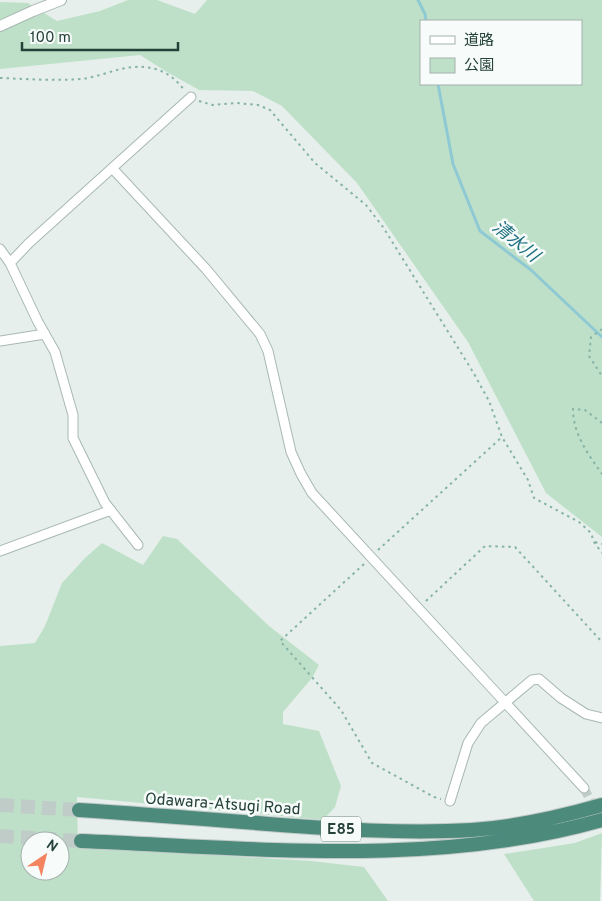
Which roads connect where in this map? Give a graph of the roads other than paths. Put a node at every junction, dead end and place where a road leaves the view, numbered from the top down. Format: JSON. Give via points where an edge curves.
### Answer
{"nodes":[{"id":1,"x":61,"y":0,"type":"edge"},
{"id":2,"x":0,"y":26,"type":"edge"},
{"id":3,"x":192,"y":97,"type":"road end"},
{"id":4,"x":112,"y":168,"type":"junction"},
{"id":5,"x":0,"y":249,"type":"edge"},
{"id":6,"x":10,"y":262,"type":"junction"},
{"id":7,"x":45,"y":334,"type":"junction"},
{"id":8,"x":0,"y":340,"type":"edge"},
{"id":9,"x":111,"y":510,"type":"junction"},
{"id":10,"x":138,"y":545,"type":"dead end"},
{"id":11,"x":0,"y":551,"type":"edge"},
{"id":12,"x":505,"y":701,"type":"junction"},
{"id":13,"x":602,"y":718,"type":"edge"},
{"id":14,"x":584,"y":788,"type":"tunnel mouth"},
{"id":15,"x":450,"y":801,"type":"road end"},
{"id":16,"x":602,"y":805,"type":"edge"},
{"id":17,"x":79,"y":810,"type":"tunnel mouth"},
{"id":18,"x":602,"y":820,"type":"edge"},
{"id":19,"x":81,"y":841,"type":"tunnel mouth"}],
"edges":[{"from":1,"to":2,"type":"street"},
{"from":3,"to":4,"type":"street"},
{"from":4,"to":6,"type":"street"},
{"from":4,"to":12,"type":"street","via":[[206,269],[260,334],[268,351],[291,452],[312,493]]},
{"from":5,"to":6,"type":"street"},
{"from":6,"to":7,"type":"street"},
{"from":7,"to":8,"type":"street"},
{"from":7,"to":9,"type":"street","via":[[55,352],[73,415],[73,438]]},
{"from":9,"to":10,"type":"street"},
{"from":9,"to":11,"type":"street"},
{"from":12,"to":13,"type":"street","via":[[532,680],[539,679],[586,714]]},
{"from":12,"to":14,"type":"street"},
{"from":12,"to":15,"type":"street","via":[[480,723],[468,743]]},
{"from":16,"to":17,"type":"highway","name":"Odawara-Atsugi Road","number":"E85","via":[[516,825],[430,831],[307,827]]},
{"from":18,"to":19,"type":"highway","number":"E85","via":[[519,839],[389,850]]}]}
